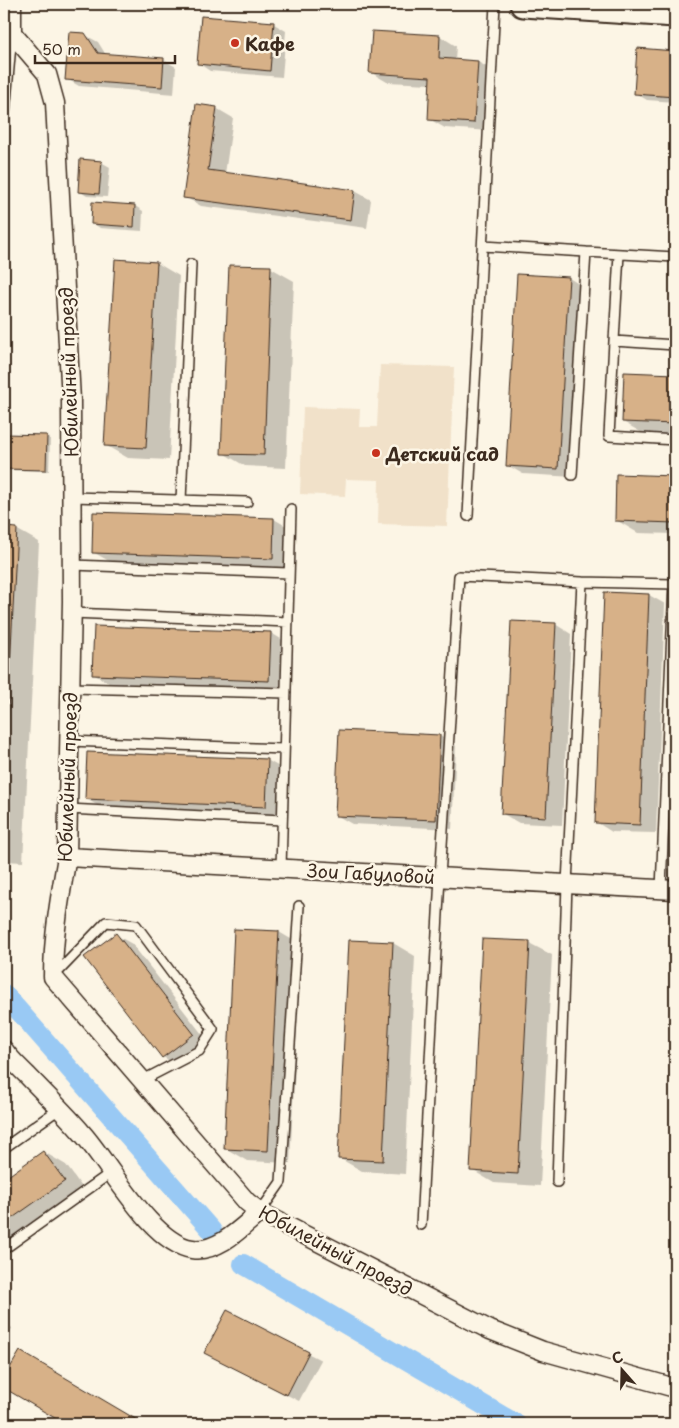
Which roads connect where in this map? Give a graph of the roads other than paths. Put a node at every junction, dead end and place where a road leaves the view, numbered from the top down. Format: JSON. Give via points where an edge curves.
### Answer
{"nodes":[{"id":1,"x":12,"y":4,"type":"edge"},
{"id":2,"x":496,"y":4,"type":"edge"},
{"id":3,"x":523,"y":4,"type":"edge"},
{"id":4,"x":530,"y":4,"type":"edge"},
{"id":5,"x":675,"y":14,"type":"edge"},
{"id":6,"x":12,"y":33,"type":"junction"},
{"id":7,"x":4,"y":125,"type":"edge"},
{"id":8,"x":483,"y":246,"type":"junction"},
{"id":9,"x":586,"y":252,"type":"junction"},
{"id":10,"x":619,"y":254,"type":"junction"},
{"id":11,"x":675,"y":257,"type":"edge"},
{"id":12,"x":191,"y":264,"type":"dead end"},
{"id":13,"x":614,"y":342,"type":"junction"},
{"id":14,"x":675,"y":345,"type":"edge"},
{"id":15,"x":675,"y":440,"type":"edge"},
{"id":16,"x":572,"y":475,"type":"dead end"},
{"id":17,"x":72,"y":497,"type":"junction"},
{"id":18,"x":181,"y":501,"type":"junction"},
{"id":19,"x":247,"y":502,"type":"dead end"},
{"id":20,"x":291,"y":509,"type":"dead end"},
{"id":21,"x":468,"y":516,"type":"dead end"},
{"id":22,"x":72,"y":565,"type":"junction"},
{"id":23,"x":289,"y":573,"type":"junction"},
{"id":24,"x":582,"y":582,"type":"junction"},
{"id":25,"x":72,"y":613,"type":"junction"},
{"id":26,"x":288,"y":622,"type":"junction"},
{"id":27,"x":70,"y":688,"type":"junction"},
{"id":28,"x":286,"y":693,"type":"junction"},
{"id":29,"x":69,"y":741,"type":"junction"},
{"id":30,"x":284,"y":749,"type":"junction"},
{"id":31,"x":68,"y":809,"type":"junction"},
{"id":32,"x":282,"y":820,"type":"junction"},
{"id":33,"x":67,"y":857,"type":"junction"},
{"id":34,"x":281,"y":868,"type":"junction"},
{"id":35,"x":440,"y":877,"type":"junction"},
{"id":36,"x":567,"y":884,"type":"junction"},
{"id":37,"x":668,"y":889,"type":"edge"},
{"id":38,"x":299,"y":906,"type":"dead end"},
{"id":39,"x":53,"y":977,"type":"junction"},
{"id":40,"x":4,"y":1050,"type":"edge"},
{"id":41,"x":143,"y":1080,"type":"junction"},
{"id":42,"x":59,"y":1109,"type":"junction"},
{"id":43,"x":4,"y":1148,"type":"edge"},
{"id":44,"x":112,"y":1172,"type":"junction"},
{"id":45,"x":557,"y":1182,"type":"dead end"},
{"id":46,"x":260,"y":1212,"type":"junction"},
{"id":47,"x":421,"y":1225,"type":"dead end"},
{"id":48,"x":4,"y":1249,"type":"edge"},
{"id":49,"x":675,"y":1388,"type":"edge"}],
"edges":[{"from":1,"to":6,"type":"street"},
{"from":2,"to":8,"type":"lane"},
{"from":3,"to":4,"type":"main road"},
{"from":4,"to":5,"type":"main road"},
{"from":6,"to":7,"type":"lane"},
{"from":6,"to":17,"type":"street","name":"Юбилейный проезд","via":[[47,74],[55,103],[71,400]]},
{"from":8,"to":9,"type":"lane"},
{"from":8,"to":21,"type":"lane"},
{"from":9,"to":10,"type":"lane"},
{"from":9,"to":16,"type":"lane"},
{"from":10,"to":11,"type":"lane"},
{"from":10,"to":13,"type":"lane"},
{"from":12,"to":18,"type":"lane"},
{"from":13,"to":14,"type":"lane"},
{"from":13,"to":15,"type":"lane","via":[[609,436]]},
{"from":17,"to":18,"type":"lane"},
{"from":17,"to":22,"type":"street","name":"Юбилейный проезд"},
{"from":18,"to":19,"type":"lane"},
{"from":20,"to":23,"type":"lane"},
{"from":22,"to":23,"type":"lane"},
{"from":22,"to":25,"type":"street","name":"Юбилейный проезд"},
{"from":23,"to":26,"type":"lane"},
{"from":24,"to":35,"type":"lane","via":[[459,576]]},
{"from":24,"to":36,"type":"lane"},
{"from":24,"to":37,"type":"lane","via":[[674,584]]},
{"from":25,"to":26,"type":"lane"},
{"from":25,"to":27,"type":"street","name":"Юбилейный проезд"},
{"from":26,"to":28,"type":"lane"},
{"from":27,"to":28,"type":"lane"},
{"from":27,"to":29,"type":"street","name":"Юбилейный проезд"},
{"from":28,"to":30,"type":"lane"},
{"from":29,"to":30,"type":"lane"},
{"from":29,"to":31,"type":"street","name":"Юбилейный проезд"},
{"from":30,"to":32,"type":"lane"},
{"from":31,"to":32,"type":"lane"},
{"from":31,"to":33,"type":"street","name":"Юбилейный проезд"},
{"from":32,"to":34,"type":"lane"},
{"from":33,"to":34,"type":"street","name":"Зои Габуловой"},
{"from":33,"to":39,"type":"street","name":"Юбилейный проезд","via":[[53,951]]},
{"from":34,"to":35,"type":"street","name":"Зои Габуловой"},
{"from":35,"to":36,"type":"street","name":"Зои Габуловой"},
{"from":35,"to":47,"type":"lane"},
{"from":36,"to":37,"type":"street","name":"Зои Габуловой"},
{"from":36,"to":45,"type":"lane"},
{"from":38,"to":46,"type":"lane","via":[[281,1182]]},
{"from":39,"to":41,"type":"street","name":"Юбилейный проезд"},
{"from":39,"to":41,"type":"lane","via":[[106,922],[136,925],[213,1029],[198,1051]]},
{"from":40,"to":42,"type":"street"},
{"from":41,"to":46,"type":"street","name":"Юбилейный проезд"},
{"from":42,"to":43,"type":"lane"},
{"from":42,"to":44,"type":"street","via":[[83,1133]]},
{"from":44,"to":46,"type":"street","via":[[154,1227],[181,1247],[194,1250],[222,1243]]},
{"from":44,"to":48,"type":"lane"},
{"from":46,"to":49,"type":"street","name":"Юбилейный проезд","via":[[490,1330],[543,1351]]}]}
